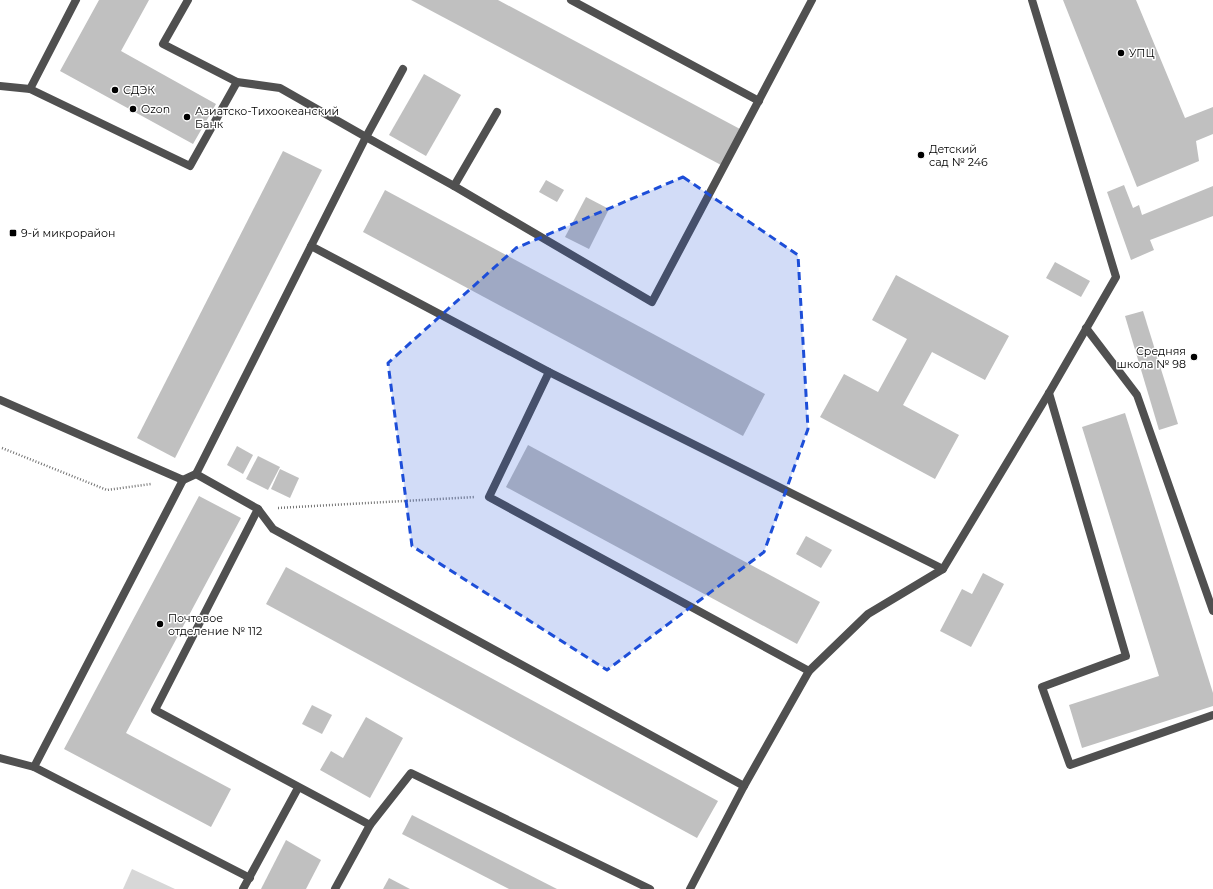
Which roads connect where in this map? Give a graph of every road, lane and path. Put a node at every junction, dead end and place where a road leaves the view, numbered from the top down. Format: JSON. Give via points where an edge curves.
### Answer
{"nodes":[{"id":1,"x":76,"y":0,"type":"edge"},
{"id":2,"x":188,"y":0,"type":"edge"},
{"id":3,"x":571,"y":0,"type":"edge"},
{"id":4,"x":812,"y":0,"type":"edge"},
{"id":5,"x":1032,"y":0,"type":"edge"},
{"id":6,"x":403,"y":69,"type":"dead end"},
{"id":7,"x":237,"y":82,"type":"junction"},
{"id":8,"x":0,"y":86,"type":"edge"},
{"id":9,"x":30,"y":88,"type":"junction"},
{"id":10,"x":759,"y":101,"type":"junction"},
{"id":11,"x":497,"y":112,"type":"dead end"},
{"id":12,"x":366,"y":137,"type":"junction"},
{"id":13,"x":454,"y":186,"type":"junction"},
{"id":14,"x":311,"y":246,"type":"junction"},
{"id":15,"x":1086,"y":328,"type":"junction"},
{"id":16,"x":549,"y":372,"type":"junction"},
{"id":17,"x":1049,"y":393,"type":"junction"},
{"id":18,"x":0,"y":400,"type":"edge"},
{"id":19,"x":2,"y":448,"type":"dead end"},
{"id":20,"x":196,"y":474,"type":"junction"},
{"id":21,"x":183,"y":480,"type":"junction"},
{"id":22,"x":153,"y":484,"type":"dead end"},
{"id":23,"x":489,"y":497,"type":"junction"},
{"id":24,"x":258,"y":509,"type":"junction"},
{"id":25,"x":943,"y":569,"type":"junction"},
{"id":26,"x":1213,"y":611,"type":"edge"},
{"id":27,"x":809,"y":671,"type":"junction"},
{"id":28,"x":1213,"y":715,"type":"edge"},
{"id":29,"x":0,"y":758,"type":"edge"},
{"id":30,"x":34,"y":767,"type":"junction"},
{"id":31,"x":744,"y":786,"type":"junction"},
{"id":32,"x":298,"y":788,"type":"junction"},
{"id":33,"x":370,"y":825,"type":"junction"},
{"id":34,"x":250,"y":878,"type":"junction"},
{"id":35,"x":243,"y":889,"type":"edge"},
{"id":36,"x":334,"y":889,"type":"edge"},
{"id":37,"x":650,"y":889,"type":"edge"},
{"id":38,"x":690,"y":889,"type":"edge"}],
"edges":[{"from":1,"to":9,"type":"lane"},
{"from":2,"to":7,"type":"lane","via":[[163,44]]},
{"from":3,"to":10,"type":"lane"},
{"from":4,"to":10,"type":"lane"},
{"from":5,"to":15,"type":"lane","via":[[1116,277]]},
{"from":6,"to":12,"type":"lane"},
{"from":7,"to":9,"type":"lane","via":[[190,166]]},
{"from":7,"to":12,"type":"lane","via":[[280,88]]},
{"from":8,"to":9,"type":"lane"},
{"from":10,"to":13,"type":"lane","via":[[652,302]]},
{"from":11,"to":13,"type":"lane"},
{"from":12,"to":13,"type":"lane"},
{"from":12,"to":14,"type":"lane"},
{"from":14,"to":16,"type":"lane"},
{"from":14,"to":20,"type":"lane"},
{"from":15,"to":17,"type":"lane"},
{"from":15,"to":26,"type":"lane","via":[[1137,395]]},
{"from":16,"to":23,"type":"lane"},
{"from":16,"to":25,"type":"lane"},
{"from":17,"to":25,"type":"lane"},
{"from":17,"to":28,"type":"lane","via":[[1126,656],[1042,687],[1070,765]]},
{"from":18,"to":21,"type":"lane"},
{"from":19,"to":22,"type":"path","via":[[107,490]]},
{"from":20,"to":21,"type":"lane"},
{"from":20,"to":24,"type":"lane"},
{"from":21,"to":30,"type":"lane"},
{"from":23,"to":24,"type":"path"},
{"from":23,"to":27,"type":"lane"},
{"from":24,"to":31,"type":"lane","via":[[273,529]]},
{"from":24,"to":32,"type":"lane","via":[[156,710]]},
{"from":25,"to":27,"type":"lane","via":[[868,614]]},
{"from":27,"to":31,"type":"lane"},
{"from":29,"to":30,"type":"lane"},
{"from":30,"to":34,"type":"lane"},
{"from":31,"to":38,"type":"lane"},
{"from":32,"to":33,"type":"lane"},
{"from":32,"to":34,"type":"lane"},
{"from":33,"to":36,"type":"lane"},
{"from":33,"to":37,"type":"lane","via":[[411,773]]},
{"from":34,"to":35,"type":"lane"}]}
